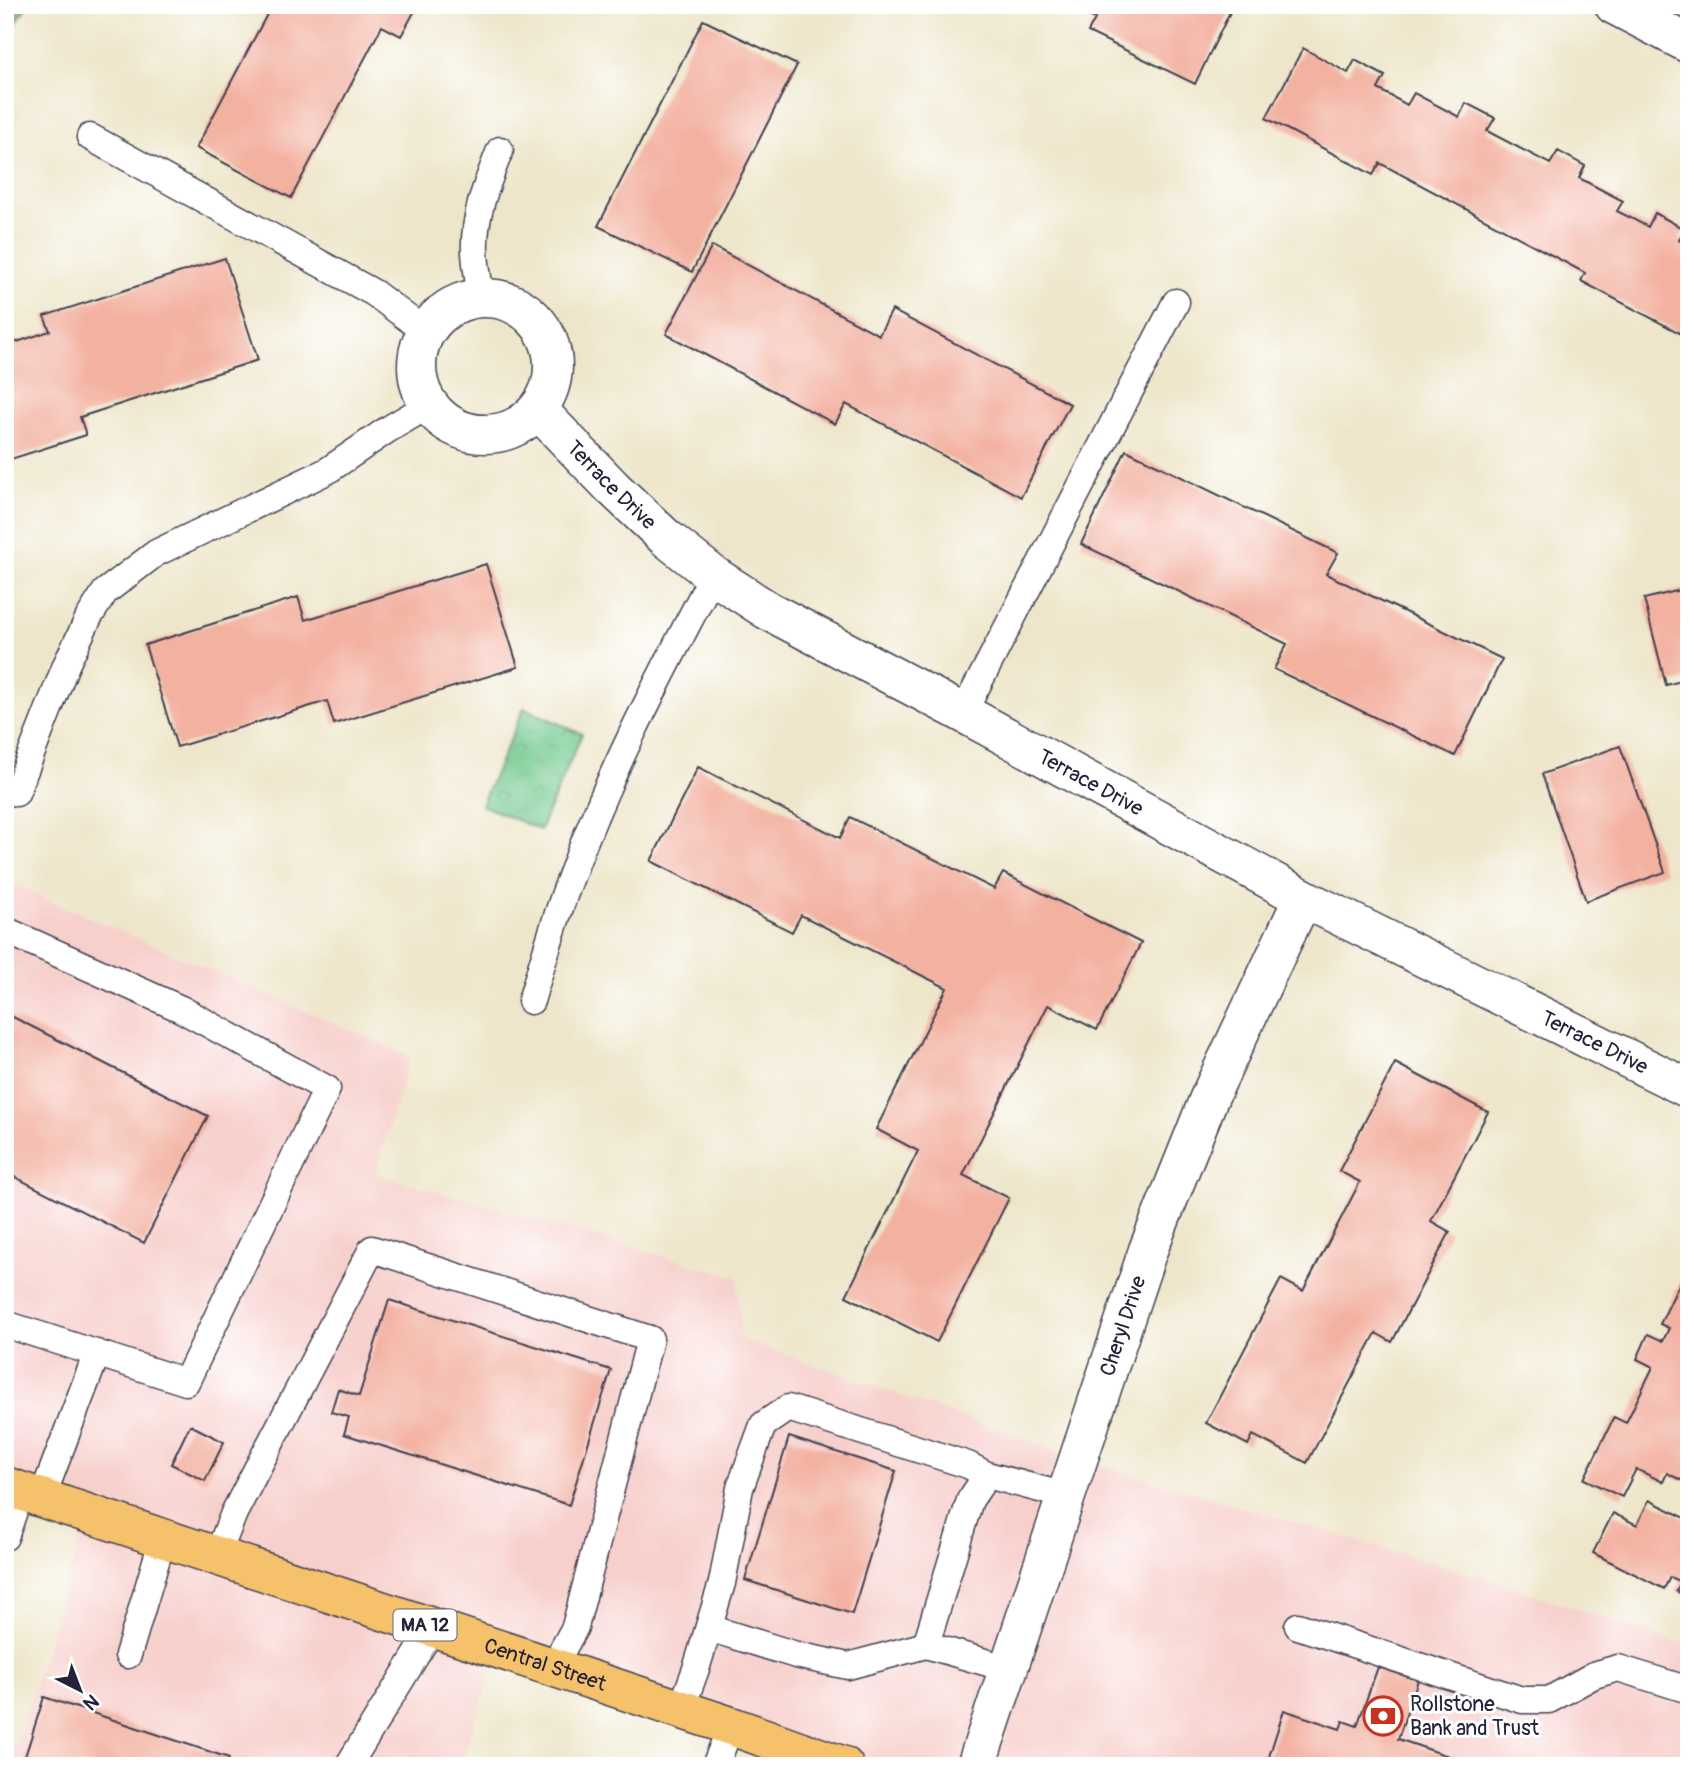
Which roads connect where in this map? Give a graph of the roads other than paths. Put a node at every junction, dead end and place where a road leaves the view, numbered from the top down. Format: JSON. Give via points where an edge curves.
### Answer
{"nodes":[{"id":1,"x":1614,"y":5,"type":"edge"},
{"id":2,"x":1689,"y":44,"type":"edge"},
{"id":3,"x":90,"y":136,"type":"dead end"},
{"id":4,"x":500,"y":150,"type":"dead end"},
{"id":5,"x":481,"y":298,"type":"junction"},
{"id":6,"x":1175,"y":302,"type":"dead end"},
{"id":7,"x":426,"y":331,"type":"junction"},
{"id":8,"x":429,"y":405,"type":"junction"},
{"id":9,"x":538,"y":410,"type":"junction"},
{"id":10,"x":713,"y":575,"type":"junction"},
{"id":11,"x":963,"y":713,"type":"junction"},
{"id":12,"x":16,"y":793,"type":"dead end"},
{"id":13,"x":1303,"y":898,"type":"junction"},
{"id":14,"x":5,"y":930,"type":"edge"},
{"id":15,"x":531,"y":1001,"type":"dead end"},
{"id":16,"x":1689,"y":1089,"type":"edge"},
{"id":17,"x":5,"y":1324,"type":"edge"},
{"id":18,"x":97,"y":1353,"type":"junction"},
{"id":19,"x":987,"y":1475,"type":"junction"},
{"id":20,"x":23,"y":1491,"type":"edge"},
{"id":21,"x":1066,"y":1496,"type":"junction"},
{"id":22,"x":5,"y":1537,"type":"edge"},
{"id":23,"x":163,"y":1538,"type":"junction"},
{"id":24,"x":216,"y":1556,"type":"junction"},
{"id":25,"x":1298,"y":1626,"type":"dead end"},
{"id":26,"x":433,"y":1628,"type":"junction"},
{"id":27,"x":709,"y":1628,"type":"junction"},
{"id":28,"x":926,"y":1645,"type":"junction"},
{"id":29,"x":128,"y":1655,"type":"dead end"},
{"id":30,"x":553,"y":1667,"type":"junction"},
{"id":31,"x":1009,"y":1669,"type":"junction"},
{"id":32,"x":1689,"y":1690,"type":"edge"},
{"id":33,"x":681,"y":1710,"type":"junction"},
{"id":34,"x":731,"y":1726,"type":"junction"},
{"id":35,"x":348,"y":1766,"type":"edge"},
{"id":36,"x":715,"y":1766,"type":"edge"},
{"id":37,"x":844,"y":1766,"type":"edge"},
{"id":38,"x":976,"y":1766,"type":"edge"}],
"edges":[{"from":1,"to":2,"type":"street"},
{"from":3,"to":7,"type":"lane","via":[[374,293]]},
{"from":4,"to":5,"type":"lane","via":[[476,223]]},
{"from":5,"to":7,"type":"street","via":[[459,302],[440,314]]},
{"from":5,"to":9,"type":"street","via":[[504,300],[541,326],[554,368]]},
{"from":6,"to":11,"type":"lane"},
{"from":7,"to":8,"type":"street","via":[[416,375]]},
{"from":8,"to":9,"type":"street","via":[[455,428],[477,435],[500,433]]},
{"from":8,"to":12,"type":"lane","via":[[327,471],[156,553],[105,592],[66,665]]},
{"from":9,"to":10,"type":"street","name":"Terrace Drive","via":[[631,505]]},
{"from":10,"to":11,"type":"street","name":"Terrace Drive","via":[[767,610]]},
{"from":10,"to":15,"type":"lane","via":[[613,774],[572,874]]},
{"from":11,"to":13,"type":"street","name":"Terrace Drive"},
{"from":13,"to":16,"type":"street","name":"Terrace Drive"},
{"from":13,"to":21,"type":"street","name":"Cheryl Drive","via":[[1209,1097],[1167,1200]]},
{"from":14,"to":18,"type":"lane","via":[[181,1009],[327,1089],[186,1382]]},
{"from":17,"to":18,"type":"lane"},
{"from":18,"to":20,"type":"lane"},
{"from":19,"to":21,"type":"lane"},
{"from":19,"to":27,"type":"lane","via":[[788,1408],[763,1425],[740,1488]]},
{"from":19,"to":28,"type":"lane","via":[[970,1500]]},
{"from":20,"to":22,"type":"lane"},
{"from":20,"to":23,"type":"main road","name":"Central Street","number":"MA 12"},
{"from":21,"to":31,"type":"street","name":"Cheryl Drive"},
{"from":23,"to":24,"type":"main road","name":"Central Street","number":"MA 12"},
{"from":23,"to":29,"type":"lane"},
{"from":24,"to":26,"type":"main road","name":"Central Street","number":"MA 12"},
{"from":24,"to":30,"type":"lane","via":[[372,1249],[650,1339],[575,1627]]},
{"from":25,"to":32,"type":"lane","via":[[1522,1700],[1549,1700],[1594,1675],[1618,1668]]},
{"from":26,"to":30,"type":"main road","name":"Central Street","number":"MA 12"},
{"from":26,"to":35,"type":"lane"},
{"from":27,"to":28,"type":"lane","via":[[848,1666]]},
{"from":27,"to":33,"type":"lane"},
{"from":28,"to":31,"type":"lane"},
{"from":30,"to":33,"type":"main road","name":"Central Street","number":"MA 12"},
{"from":31,"to":38,"type":"street","name":"Cheryl Drive"},
{"from":33,"to":34,"type":"main road","name":"Central Street","number":"MA 12"},
{"from":34,"to":36,"type":"lane"},
{"from":34,"to":37,"type":"main road","name":"Central Street","number":"MA 12"}]}
